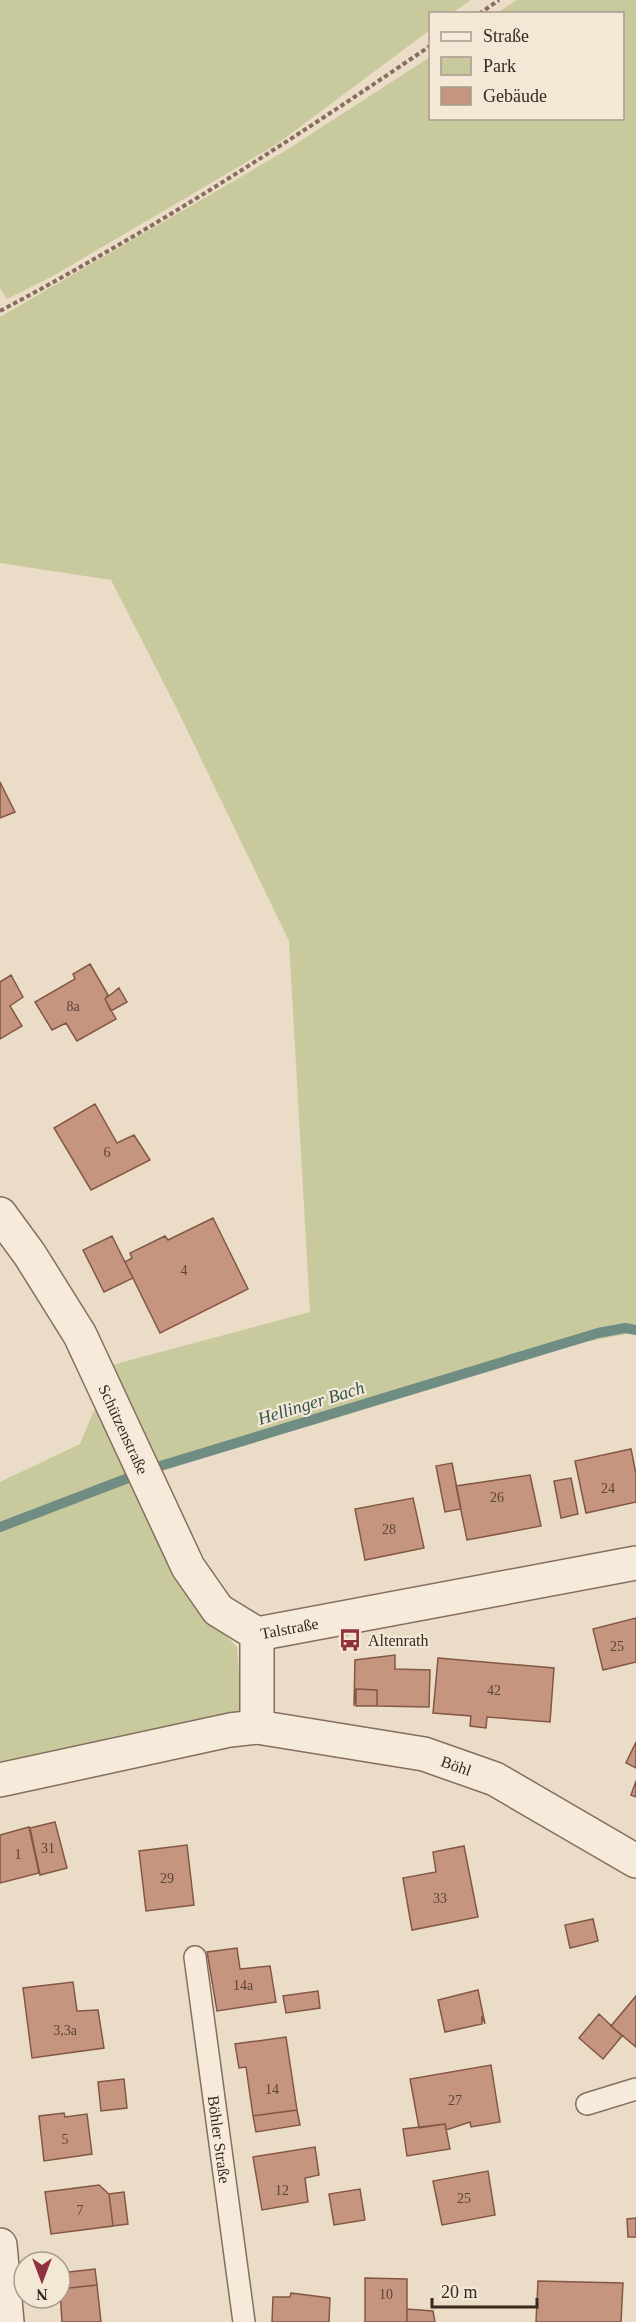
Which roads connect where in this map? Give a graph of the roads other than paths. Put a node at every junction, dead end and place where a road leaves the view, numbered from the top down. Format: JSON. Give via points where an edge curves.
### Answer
{"nodes":[{"id":1,"x":0,"y":1214,"type":"edge"},
{"id":2,"x":636,"y":1563,"type":"edge"},
{"id":3,"x":257,"y":1634,"type":"junction"},
{"id":4,"x":257,"y":1727,"type":"junction"},
{"id":5,"x":0,"y":1780,"type":"edge"},
{"id":6,"x":636,"y":1861,"type":"edge"},
{"id":7,"x":195,"y":1957,"type":"dead end"},
{"id":8,"x":636,"y":2089,"type":"edge"},
{"id":9,"x":587,"y":2104,"type":"dead end"},
{"id":10,"x":0,"y":2245,"type":"edge"},
{"id":11,"x":7,"y":2322,"type":"edge"},
{"id":12,"x":244,"y":2322,"type":"edge"}],
"edges":[{"from":1,"to":3,"type":"street","name":"Schützenstraße","via":[[80,1335],[188,1567],[218,1610]]},
{"from":2,"to":3,"type":"street","name":"Talstraße"},
{"from":3,"to":4,"type":"street","name":"Talstraße"},
{"from":4,"to":5,"type":"street"},
{"from":4,"to":6,"type":"street","name":"Böhl","via":[[424,1754],[495,1779]]},
{"from":7,"to":12,"type":"lane","name":"Böhler Straße"},
{"from":8,"to":9,"type":"lane"},
{"from":10,"to":11,"type":"street"}]}
